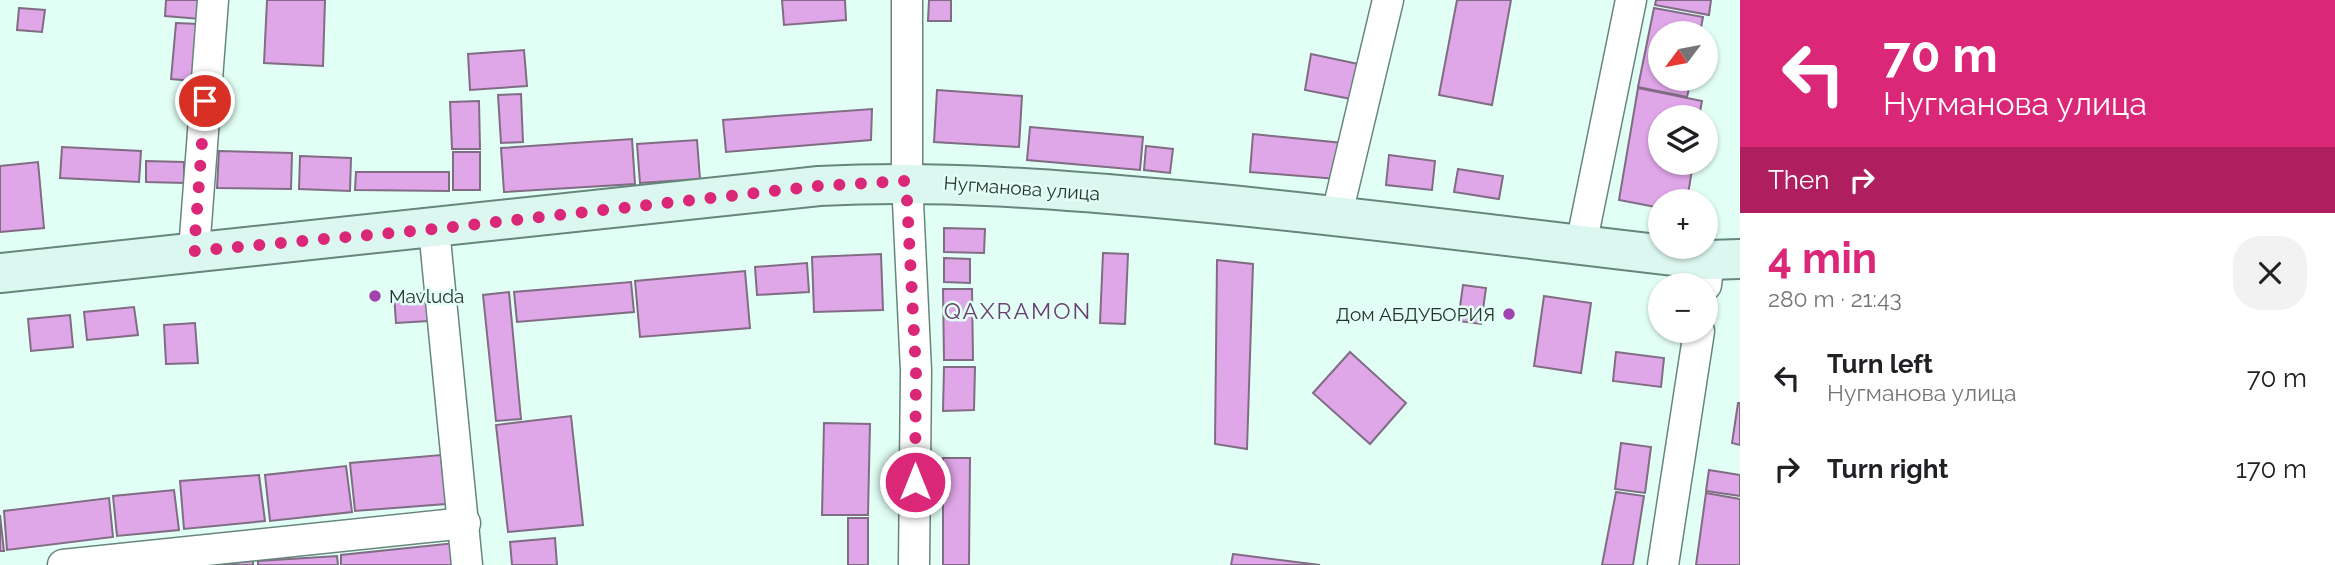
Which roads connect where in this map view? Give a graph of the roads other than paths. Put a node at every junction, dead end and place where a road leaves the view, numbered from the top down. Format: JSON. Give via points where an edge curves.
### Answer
{"nodes":[{"id":1,"x":213,"y":0,"type":"edge"},
{"id":2,"x":907,"y":0,"type":"edge"},
{"id":3,"x":1388,"y":0,"type":"edge"},
{"id":4,"x":1631,"y":0,"type":"edge"},
{"id":5,"x":906,"y":181,"type":"junction"},
{"id":6,"x":1337,"y":214,"type":"junction"},
{"id":7,"x":434,"y":229,"type":"junction"},
{"id":8,"x":1581,"y":245,"type":"junction"},
{"id":9,"x":194,"y":251,"type":"junction"},
{"id":10,"x":1724,"y":269,"type":"edge"},
{"id":11,"x":0,"y":273,"type":"edge"},
{"id":12,"x":1697,"y":343,"type":"edge"},
{"id":13,"x":465,"y":523,"type":"junction"},
{"id":14,"x":63,"y":565,"type":"edge"},
{"id":15,"x":467,"y":565,"type":"edge"},
{"id":16,"x":914,"y":565,"type":"edge"},
{"id":17,"x":1663,"y":565,"type":"edge"}],
"edges":[{"from":1,"to":9,"type":"street"},
{"from":2,"to":5,"type":"street"},
{"from":3,"to":6,"type":"street"},
{"from":4,"to":8,"type":"street"},
{"from":5,"to":6,"type":"main road","name":"Нугманова улица","via":[[1001,184]]},
{"from":5,"to":7,"type":"main road","name":"Нугманова улица","via":[[818,186]]},
{"from":5,"to":16,"type":"street","via":[[916,371]]},
{"from":6,"to":8,"type":"main road","name":"Нугманова улица"},
{"from":7,"to":9,"type":"main road","name":"Нугманова улица"},
{"from":7,"to":13,"type":"street"},
{"from":8,"to":10,"type":"main road","name":"Нугманова улица"},
{"from":9,"to":11,"type":"main road","name":"Нугманова улица"},
{"from":12,"to":17,"type":"street"},
{"from":13,"to":14,"type":"street"},
{"from":13,"to":15,"type":"street"}]}
